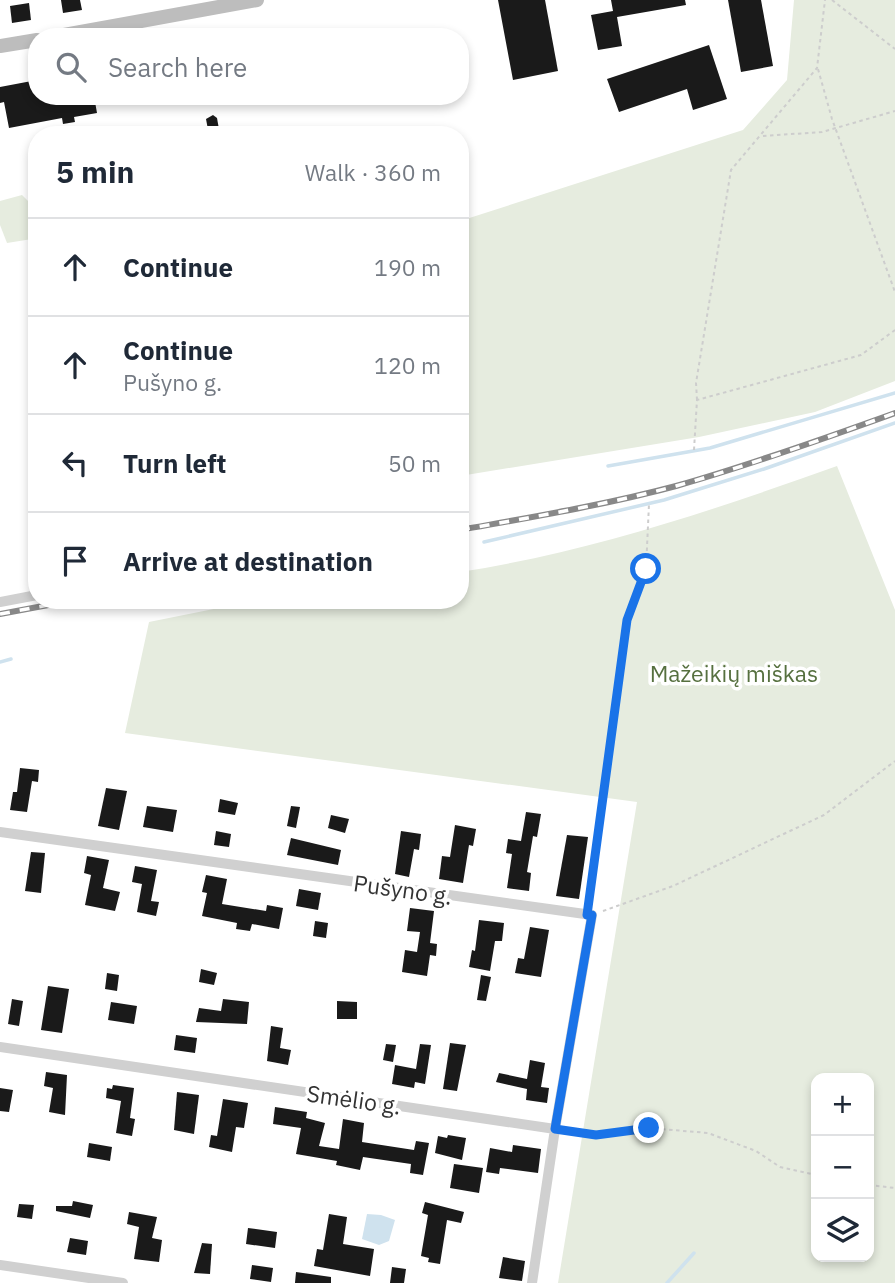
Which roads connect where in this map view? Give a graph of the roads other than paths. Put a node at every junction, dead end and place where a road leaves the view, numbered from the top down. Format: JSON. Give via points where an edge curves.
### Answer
{"nodes":[{"id":1,"x":257,"y":0,"type":"edge"},
{"id":2,"x":103,"y":28,"type":"edge"},
{"id":3,"x":28,"y":41,"type":"edge"},
{"id":4,"x":0,"y":46,"type":"edge"},
{"id":5,"x":28,"y":597,"type":"edge"},
{"id":6,"x":0,"y":602,"type":"edge"},
{"id":7,"x":0,"y":832,"type":"edge"},
{"id":8,"x":0,"y":1047,"type":"edge"},
{"id":9,"x":555,"y":1129,"type":"junction"},
{"id":10,"x":0,"y":1265,"type":"edge"},
{"id":11,"x":124,"y":1283,"type":"edge"},
{"id":12,"x":532,"y":1283,"type":"edge"}],
"edges":[{"from":1,"to":2,"type":"main road"},
{"from":3,"to":4,"type":"main road"},
{"from":5,"to":6,"type":"street"},
{"from":7,"to":9,"type":"street","name":"Pušyno g.","via":[[589,915]]},
{"from":8,"to":9,"type":"street","name":"Smėlio g."},
{"from":9,"to":12,"type":"street"},
{"from":10,"to":11,"type":"street"}]}
